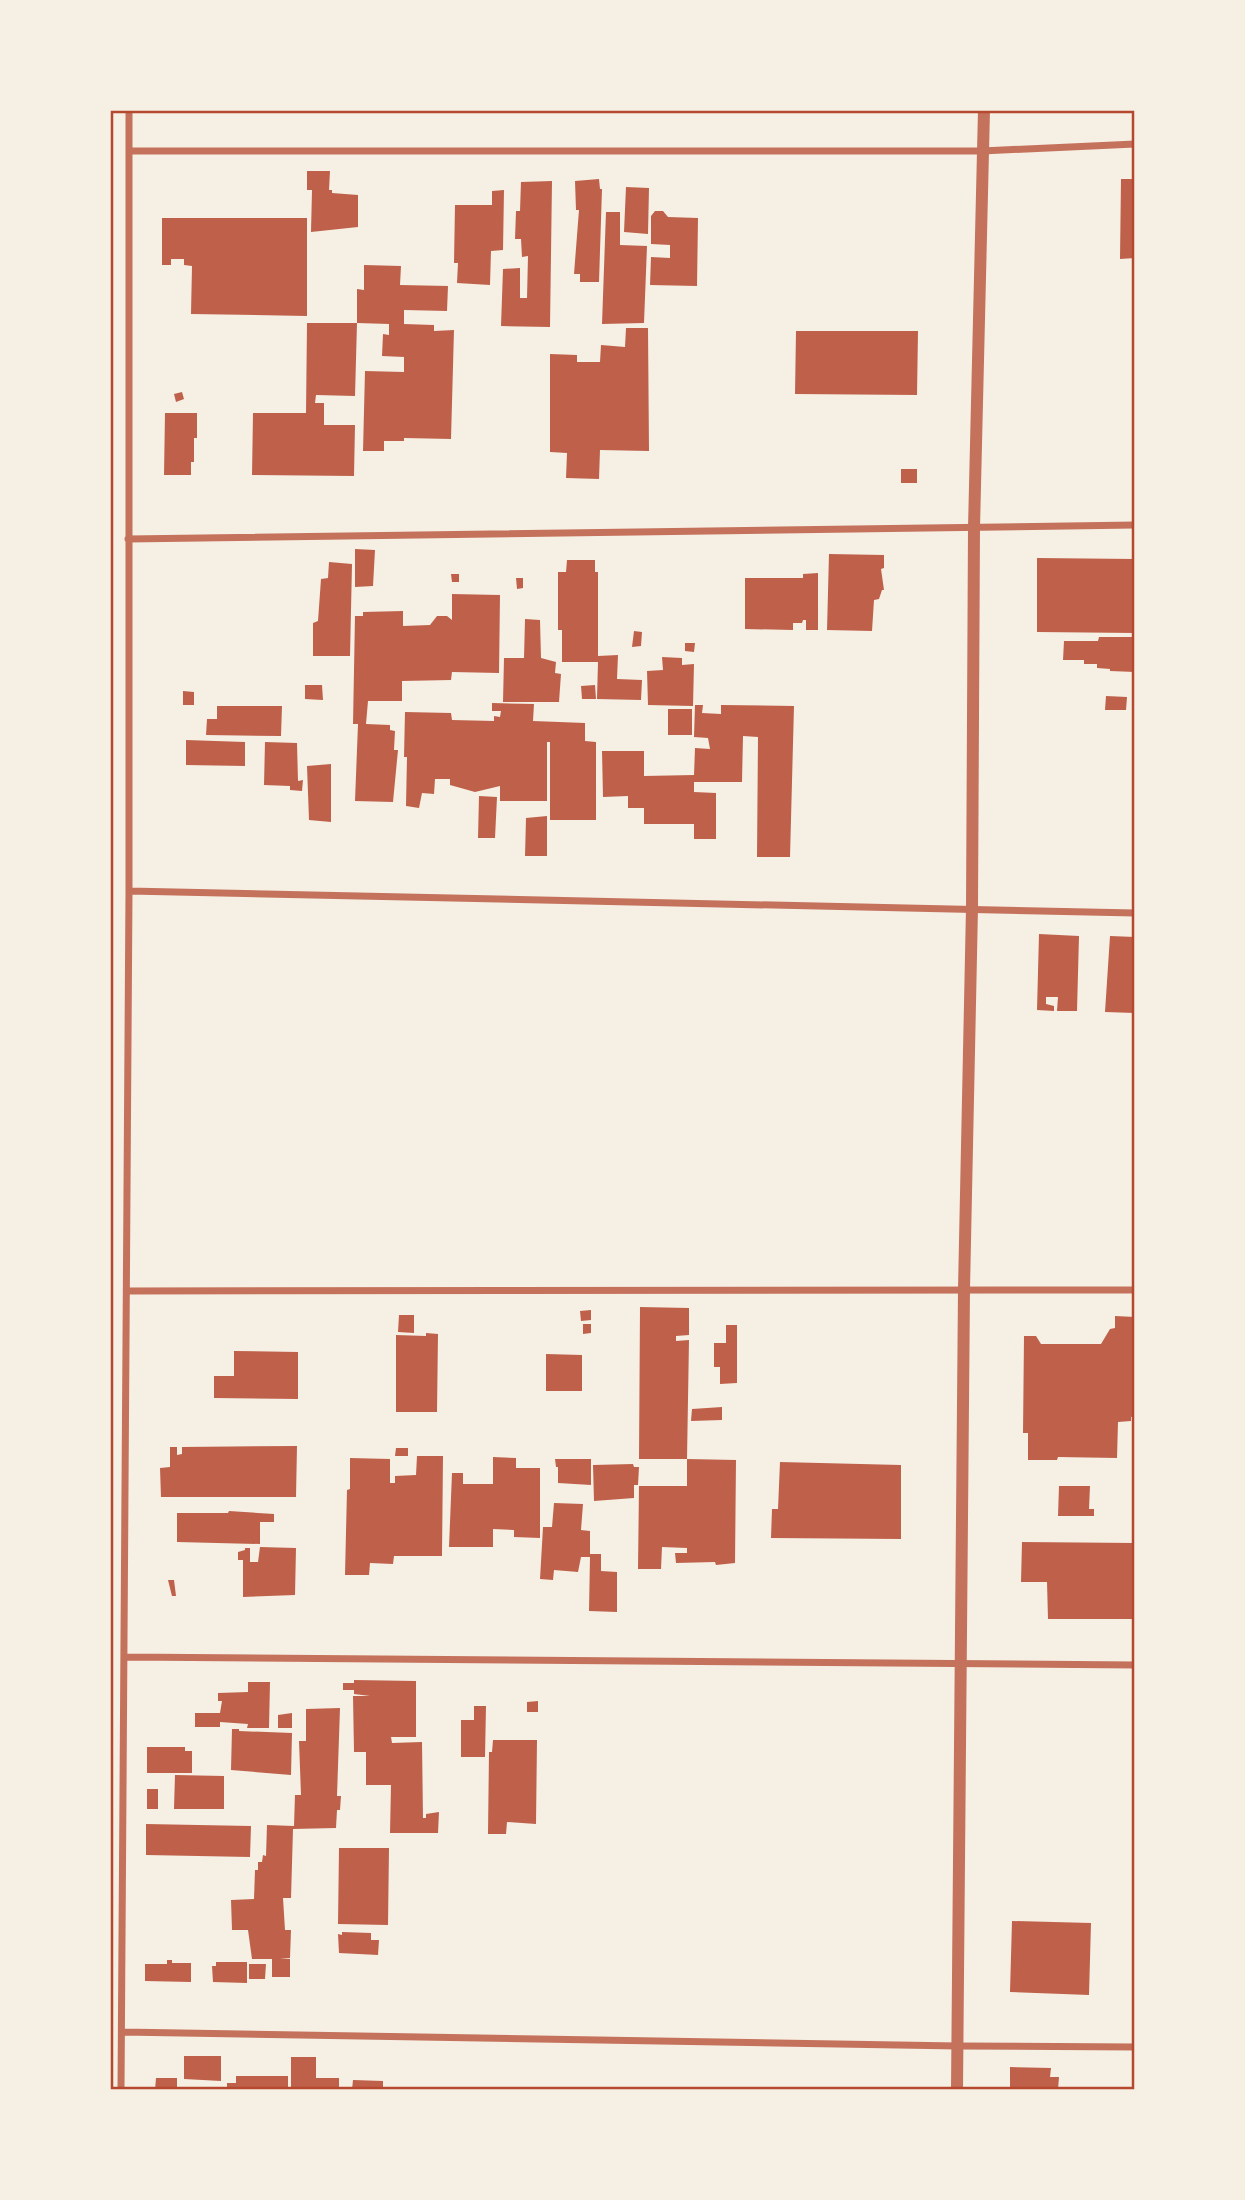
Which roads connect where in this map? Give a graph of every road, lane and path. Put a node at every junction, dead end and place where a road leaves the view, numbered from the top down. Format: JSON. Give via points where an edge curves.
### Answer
{"nodes":[{"id":1,"x":129,"y":110,"type":"edge"},
{"id":2,"x":984,"y":110,"type":"edge"},
{"id":3,"x":1135,"y":144,"type":"edge"},
{"id":4,"x":129,"y":151,"type":"junction"},
{"id":5,"x":982,"y":151,"type":"junction"},
{"id":6,"x":1135,"y":525,"type":"edge"},
{"id":7,"x":974,"y":528,"type":"junction"},
{"id":8,"x":128,"y":539,"type":"junction"},
{"id":9,"x":129,"y":891,"type":"junction"},
{"id":10,"x":972,"y":908,"type":"junction"},
{"id":11,"x":1135,"y":912,"type":"edge"},
{"id":12,"x":964,"y":1289,"type":"junction"},
{"id":13,"x":1135,"y":1290,"type":"edge"},
{"id":14,"x":127,"y":1291,"type":"junction"},
{"id":15,"x":124,"y":1657,"type":"junction"},
{"id":16,"x":961,"y":1664,"type":"junction"},
{"id":17,"x":1135,"y":1665,"type":"edge"},
{"id":18,"x":122,"y":2032,"type":"junction"},
{"id":19,"x":958,"y":2046,"type":"junction"},
{"id":20,"x":1135,"y":2047,"type":"edge"},
{"id":21,"x":121,"y":2090,"type":"edge"},
{"id":22,"x":957,"y":2090,"type":"edge"}],
"edges":[{"from":1,"to":4,"type":"street"},
{"from":2,"to":5,"type":"street"},
{"from":3,"to":5,"type":"street"},
{"from":4,"to":5,"type":"street"},
{"from":4,"to":8,"type":"street"},
{"from":5,"to":7,"type":"street"},
{"from":6,"to":7,"type":"street"},
{"from":7,"to":8,"type":"street"},
{"from":7,"to":10,"type":"street"},
{"from":8,"to":9,"type":"street"},
{"from":9,"to":10,"type":"street"},
{"from":9,"to":14,"type":"street"},
{"from":10,"to":11,"type":"street"},
{"from":10,"to":12,"type":"street"},
{"from":12,"to":13,"type":"street"},
{"from":12,"to":14,"type":"street"},
{"from":12,"to":16,"type":"street"},
{"from":14,"to":15,"type":"street"},
{"from":15,"to":16,"type":"street"},
{"from":15,"to":18,"type":"street"},
{"from":16,"to":17,"type":"street"},
{"from":16,"to":19,"type":"street"},
{"from":18,"to":19,"type":"street"},
{"from":18,"to":21,"type":"street"},
{"from":19,"to":20,"type":"street"},
{"from":19,"to":22,"type":"street"}]}
